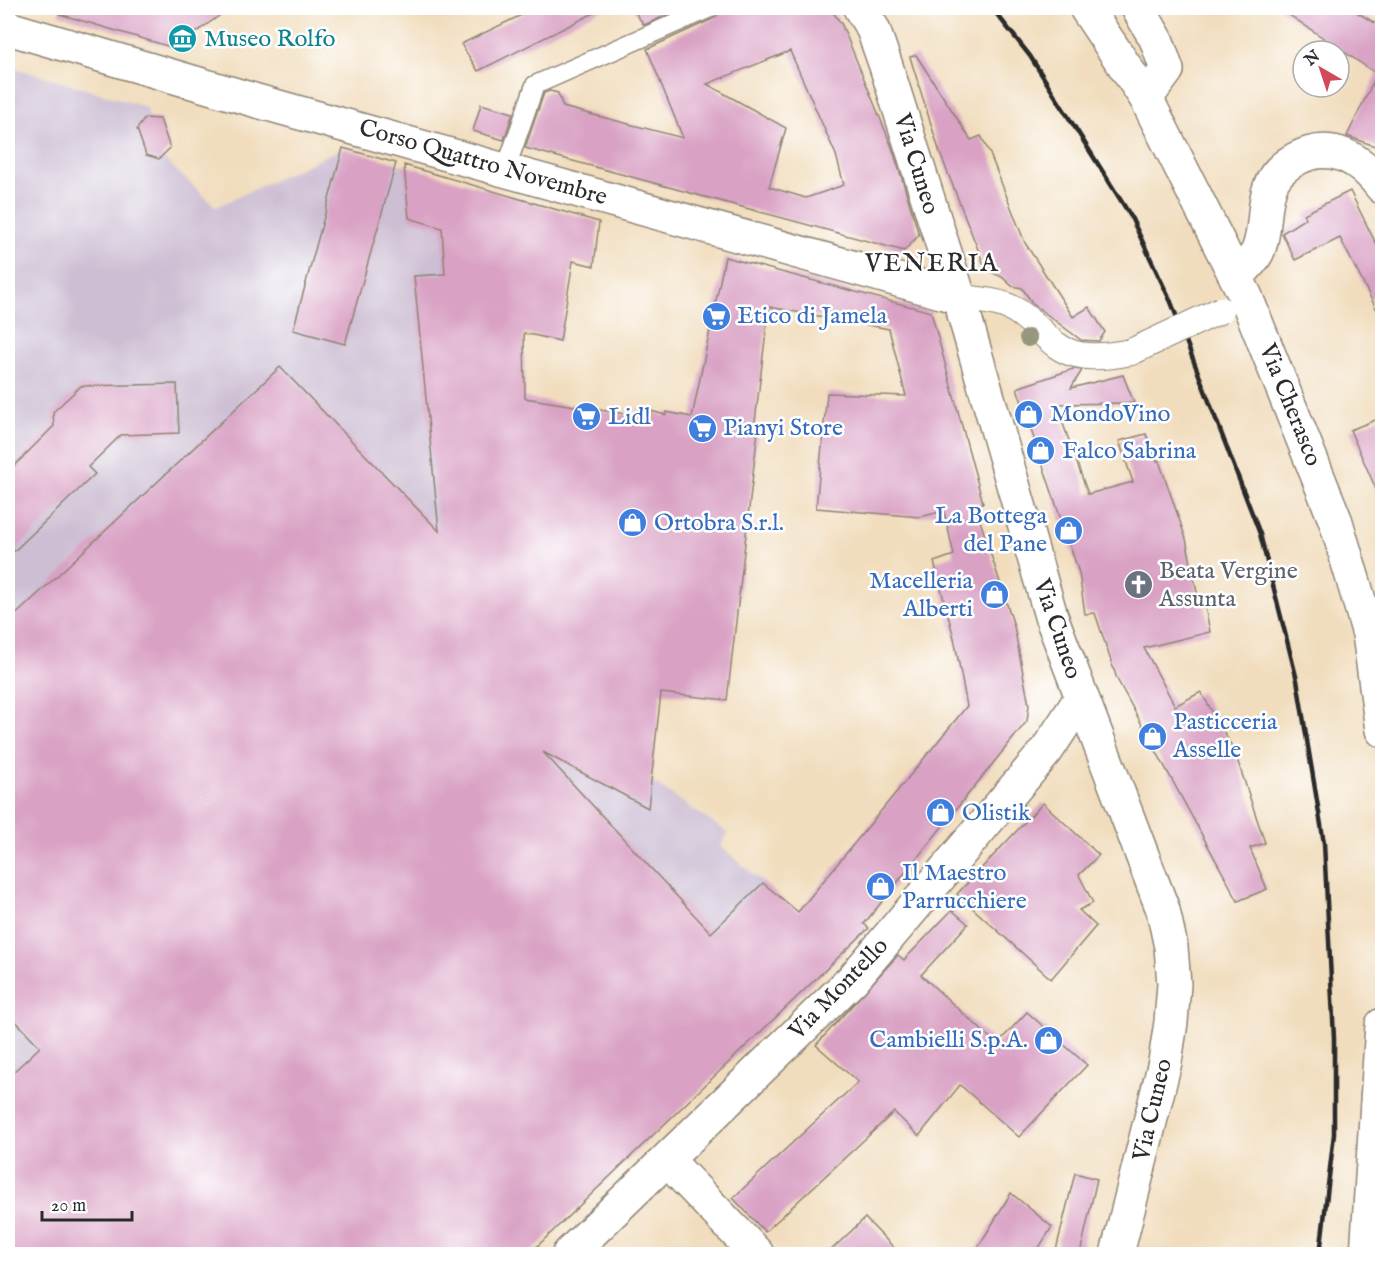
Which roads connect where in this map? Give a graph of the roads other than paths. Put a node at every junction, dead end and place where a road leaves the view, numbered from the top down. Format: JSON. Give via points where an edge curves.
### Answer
{"nodes":[{"id":1,"x":710,"y":8,"type":"edge"},
{"id":2,"x":860,"y":8,"type":"edge"},
{"id":3,"x":1086,"y":8,"type":"edge"},
{"id":4,"x":1138,"y":8,"type":"edge"},
{"id":5,"x":8,"y":27,"type":"edge"},
{"id":6,"x":1146,"y":98,"type":"junction"},
{"id":7,"x":505,"y":171,"type":"junction"},
{"id":8,"x":1383,"y":187,"type":"edge"},
{"id":9,"x":1235,"y":295,"type":"junction"},
{"id":10,"x":959,"y":297,"type":"junction"},
{"id":11,"x":1081,"y":698,"type":"junction"},
{"id":12,"x":1383,"y":730,"type":"edge"},
{"id":13,"x":1383,"y":1025,"type":"edge"},
{"id":14,"x":667,"y":1160,"type":"junction"},
{"id":15,"x":569,"y":1254,"type":"edge"},
{"id":16,"x":757,"y":1254,"type":"edge"},
{"id":17,"x":1118,"y":1254,"type":"edge"},
{"id":18,"x":1367,"y":1254,"type":"edge"}],
"edges":[{"from":1,"to":7,"type":"lane","via":[[535,84]]},
{"from":2,"to":10,"type":"main road","name":"Via Cuneo","via":[[873,29],[886,66]]},
{"from":3,"to":6,"type":"main road","name":"Via Cherasco"},
{"from":4,"to":6,"type":"main road","via":[[1156,39],[1167,70]]},
{"from":5,"to":7,"type":"main road","name":"Corso Quattro Novembre"},
{"from":6,"to":9,"type":"main road","name":"Via Cherasco"},
{"from":7,"to":10,"type":"main road","name":"Corso Quattro Novembre"},
{"from":8,"to":9,"type":"main road","via":[[1362,164],[1335,152],[1320,151],[1286,165],[1274,177],[1267,193],[1259,249]]},
{"from":9,"to":10,"type":"street","bridge":true,"via":[[1131,352],[1102,357],[1078,354],[1056,345],[1034,323],[1005,305]]},
{"from":9,"to":12,"type":"main road","name":"Via Cherasco","via":[[1336,522],[1369,634]]},
{"from":10,"to":11,"type":"main road","name":"Via Cuneo","via":[[1051,616]]},
{"from":11,"to":14,"type":"main road","name":"Via Montello","via":[[1047,750],[853,979]]},
{"from":11,"to":17,"type":"main road","name":"Via Cuneo","via":[[1163,910],[1173,975],[1166,1062]]},
{"from":13,"to":18,"type":"main road"},
{"from":14,"to":15,"type":"main road","name":"Via Montello"},
{"from":14,"to":16,"type":"main road"}]}
